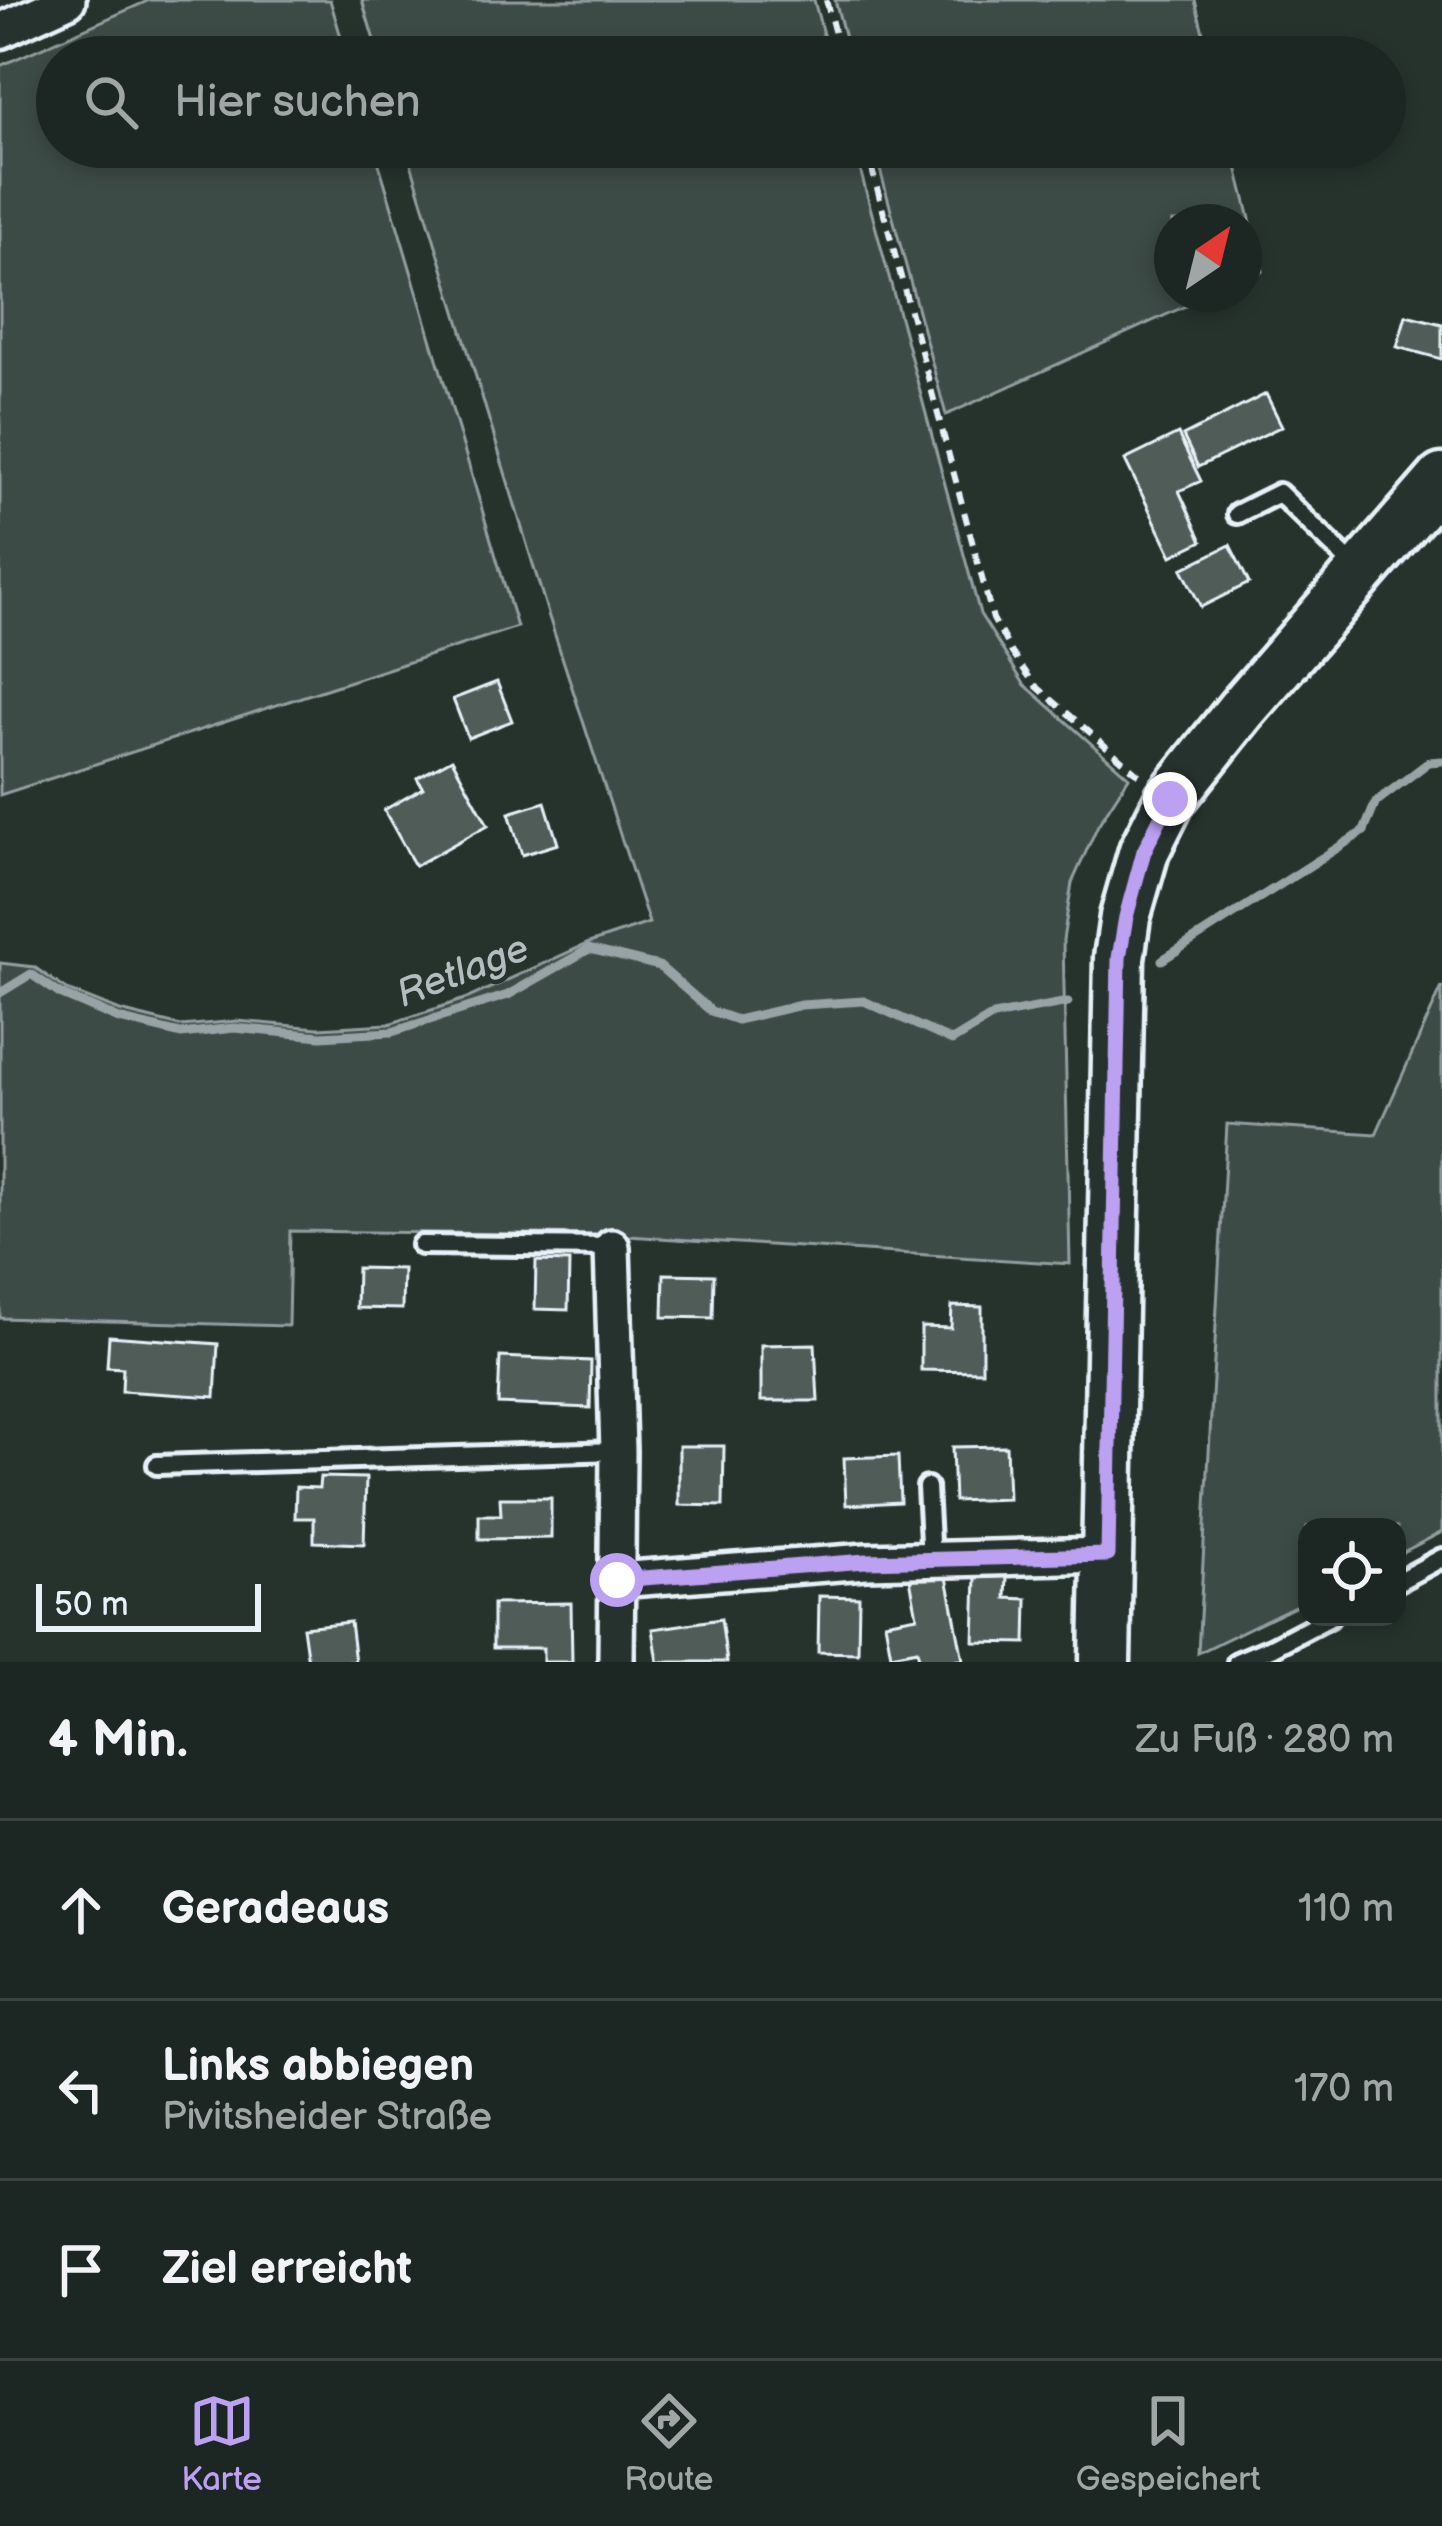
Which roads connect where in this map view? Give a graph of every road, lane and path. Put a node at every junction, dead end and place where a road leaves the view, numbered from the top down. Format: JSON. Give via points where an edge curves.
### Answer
{"nodes":[{"id":1,"x":68,"y":0,"type":"edge"},
{"id":2,"x":826,"y":0,"type":"edge"},
{"id":3,"x":0,"y":31,"type":"edge"},
{"id":4,"x":836,"y":36,"type":"edge"},
{"id":5,"x":872,"y":168,"type":"edge"},
{"id":6,"x":1442,"y":479,"type":"edge"},
{"id":7,"x":1237,"y":514,"type":"dead end"},
{"id":8,"x":1362,"y":574,"type":"junction"},
{"id":9,"x":1170,"y":799,"type":"junction"},
{"id":10,"x":421,"y":1245,"type":"dead end"},
{"id":11,"x":612,"y":1247,"type":"joint"},
{"id":12,"x":618,"y":1451,"type":"junction"},
{"id":13,"x":157,"y":1465,"type":"dead end"},
{"id":14,"x":927,"y":1486,"type":"dead end"},
{"id":15,"x":1108,"y":1555,"type":"junction"},
{"id":16,"x":1442,"y":1558,"type":"edge"},
{"id":17,"x":931,"y":1560,"type":"junction"},
{"id":18,"x":1406,"y":1577,"type":"edge"},
{"id":19,"x":617,"y":1580,"type":"junction"},
{"id":20,"x":1313,"y":1626,"type":"edge"},
{"id":21,"x":616,"y":1662,"type":"edge"},
{"id":22,"x":1105,"y":1662,"type":"edge"},
{"id":23,"x":1237,"y":1662,"type":"edge"}],
"edges":[{"from":1,"to":3,"type":"street"},
{"from":2,"to":4,"type":"path"},
{"from":5,"to":9,"type":"path","via":[[993,619],[1035,685]]},
{"from":6,"to":8,"type":"main road"},
{"from":7,"to":8,"type":"lane","via":[[1279,493]]},
{"from":8,"to":9,"type":"main road"},
{"from":9,"to":15,"type":"main road","via":[[1144,851],[1119,958]]},
{"from":10,"to":11,"type":"lane"},
{"from":11,"to":12,"type":"street"},
{"from":12,"to":13,"type":"lane"},
{"from":12,"to":19,"type":"street"},
{"from":14,"to":17,"type":"lane"},
{"from":15,"to":17,"type":"street"},
{"from":15,"to":22,"type":"main road"},
{"from":16,"to":18,"type":"lane"},
{"from":17,"to":19,"type":"street"},
{"from":19,"to":21,"type":"street"},
{"from":20,"to":23,"type":"lane"}]}
